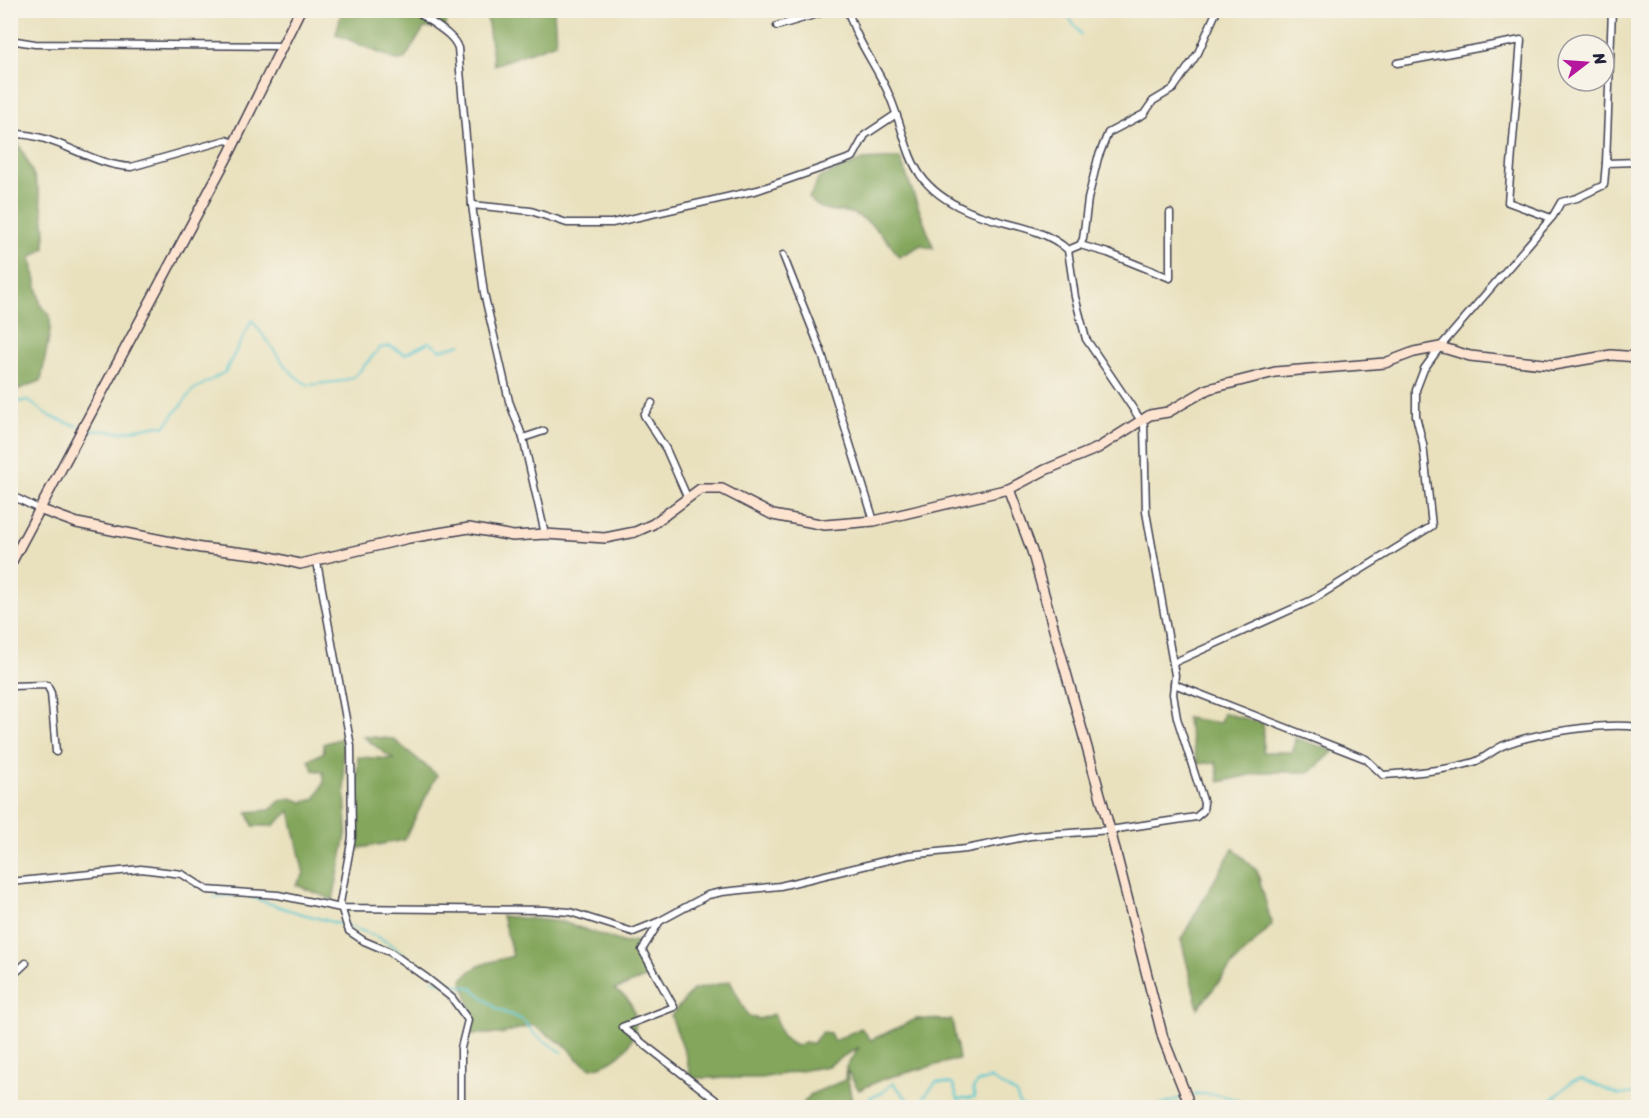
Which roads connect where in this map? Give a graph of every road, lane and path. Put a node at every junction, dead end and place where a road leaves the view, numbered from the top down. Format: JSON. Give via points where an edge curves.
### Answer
{"nodes":[{"id":1,"x":300,"y":10,"type":"edge"},
{"id":2,"x":417,"y":10,"type":"edge"},
{"id":3,"x":831,"y":10,"type":"edge"},
{"id":4,"x":848,"y":10,"type":"edge"},
{"id":5,"x":1217,"y":10,"type":"edge"},
{"id":6,"x":1612,"y":10,"type":"edge"},
{"id":7,"x":777,"y":26,"type":"dead end"},
{"id":8,"x":10,"y":40,"type":"edge"},
{"id":9,"x":282,"y":46,"type":"junction"},
{"id":10,"x":1397,"y":63,"type":"dead end"},
{"id":11,"x":895,"y":115,"type":"junction"},
{"id":12,"x":10,"y":134,"type":"edge"},
{"id":13,"x":234,"y":143,"type":"junction"},
{"id":14,"x":1638,"y":162,"type":"edge"},
{"id":15,"x":1606,"y":163,"type":"junction"},
{"id":16,"x":472,"y":205,"type":"junction"},
{"id":17,"x":1170,"y":213,"type":"dead end"},
{"id":18,"x":1551,"y":218,"type":"junction"},
{"id":19,"x":1080,"y":245,"type":"junction"},
{"id":20,"x":1068,"y":250,"type":"junction"},
{"id":21,"x":783,"y":255,"type":"dead end"},
{"id":22,"x":1440,"y":347,"type":"junction"},
{"id":23,"x":1638,"y":357,"type":"edge"},
{"id":24,"x":652,"y":403,"type":"dead end"},
{"id":25,"x":1140,"y":422,"type":"junction"},
{"id":26,"x":544,"y":431,"type":"dead end"},
{"id":27,"x":523,"y":438,"type":"junction"},
{"id":28,"x":1009,"y":489,"type":"junction"},
{"id":29,"x":10,"y":495,"type":"edge"},
{"id":30,"x":688,"y":499,"type":"junction"},
{"id":31,"x":39,"y":509,"type":"junction"},
{"id":32,"x":874,"y":521,"type":"junction"},
{"id":33,"x":545,"y":534,"type":"junction"},
{"id":34,"x":317,"y":562,"type":"junction"},
{"id":35,"x":10,"y":565,"type":"edge"},
{"id":36,"x":1173,"y":663,"type":"junction"},
{"id":37,"x":1174,"y":684,"type":"junction"},
{"id":38,"x":10,"y":686,"type":"edge"},
{"id":39,"x":1638,"y":727,"type":"edge"},
{"id":40,"x":56,"y":752,"type":"dead end"},
{"id":41,"x":1110,"y":830,"type":"junction"},
{"id":42,"x":10,"y":882,"type":"edge"},
{"id":43,"x":341,"y":908,"type":"junction"},
{"id":44,"x":660,"y":921,"type":"junction"},
{"id":45,"x":26,"y":963,"type":"dead end"},
{"id":46,"x":10,"y":978,"type":"edge"},
{"id":47,"x":461,"y":1107,"type":"edge"},
{"id":48,"x":726,"y":1107,"type":"edge"},
{"id":49,"x":1186,"y":1107,"type":"edge"}],
"edges":[{"from":1,"to":9,"type":"street"},
{"from":2,"to":16,"type":"street","via":[[426,21],[455,40],[458,48]]},
{"from":3,"to":7,"type":"street"},
{"from":4,"to":11,"type":"street","via":[[891,98]]},
{"from":5,"to":19,"type":"street","via":[[1198,53],[1173,89],[1153,101],[1143,114],[1108,133],[1098,158]]},
{"from":6,"to":15,"type":"street"},
{"from":8,"to":9,"type":"street","via":[[35,44]]},
{"from":9,"to":13,"type":"street"},
{"from":10,"to":18,"type":"street","via":[[1521,40],[1508,202]]},
{"from":11,"to":16,"type":"street","via":[[865,135],[854,157],[758,190],[612,223],[567,223],[531,212]]},
{"from":11,"to":20,"type":"street","via":[[909,157],[929,187],[966,210],[1025,228]]},
{"from":12,"to":13,"type":"street","via":[[53,140],[99,162],[131,167],[226,140]]},
{"from":13,"to":31,"type":"street"},
{"from":14,"to":15,"type":"street"},
{"from":15,"to":18,"type":"street","via":[[1604,185],[1560,202]]},
{"from":16,"to":27,"type":"street","via":[[484,293],[509,401]]},
{"from":17,"to":19,"type":"street","via":[[1170,278]]},
{"from":18,"to":22,"type":"street"},
{"from":19,"to":20,"type":"street"},
{"from":20,"to":25,"type":"street","via":[[1086,339]]},
{"from":21,"to":32,"type":"street","via":[[821,351]]},
{"from":22,"to":23,"type":"street","via":[[1470,356],[1553,365],[1611,355]]},
{"from":22,"to":25,"type":"street","via":[[1385,363],[1355,368],[1315,367],[1243,380],[1208,389],[1168,412]]},
{"from":22,"to":36,"type":"street","via":[[1424,369],[1416,390],[1416,416],[1424,444],[1432,526],[1312,600]]},
{"from":24,"to":30,"type":"street","via":[[644,414],[666,449]]},
{"from":25,"to":28,"type":"street","via":[[1098,448]]},
{"from":25,"to":36,"type":"street","via":[[1145,437],[1146,512]]},
{"from":26,"to":27,"type":"street"},
{"from":27,"to":33,"type":"street"},
{"from":28,"to":32,"type":"street"},
{"from":28,"to":41,"type":"street","via":[[1032,551]]},
{"from":29,"to":31,"type":"street"},
{"from":30,"to":32,"type":"street","via":[[700,489],[722,489],[773,515],[825,525]]},
{"from":30,"to":33,"type":"street","via":[[635,532],[605,538]]},
{"from":31,"to":34,"type":"street","via":[[77,523],[201,548],[300,564]]},
{"from":31,"to":35,"type":"street"},
{"from":33,"to":34,"type":"street","via":[[513,536],[469,528],[409,538]]},
{"from":34,"to":43,"type":"street","via":[[351,746],[352,837]]},
{"from":36,"to":37,"type":"street"},
{"from":37,"to":39,"type":"street","via":[[1366,759],[1383,775],[1478,761],[1502,746],[1541,735],[1581,728]]},
{"from":37,"to":41,"type":"street","via":[[1177,718],[1204,803],[1203,811],[1196,817]]},
{"from":38,"to":40,"type":"street","via":[[47,686],[51,693]]},
{"from":41,"to":44,"type":"street","via":[[1030,836],[909,855],[780,886],[722,891]]},
{"from":41,"to":49,"type":"street","via":[[1163,1038],[1187,1098]]},
{"from":42,"to":43,"type":"street","via":[[141,869],[182,874],[207,890],[278,895]]},
{"from":43,"to":44,"type":"street","via":[[570,912],[633,932]]},
{"from":43,"to":47,"type":"street","via":[[349,931],[390,952],[461,1007],[468,1020],[461,1048]]},
{"from":44,"to":48,"type":"street","via":[[642,950],[674,1007],[622,1027]]},
{"from":45,"to":46,"type":"street"}]}
